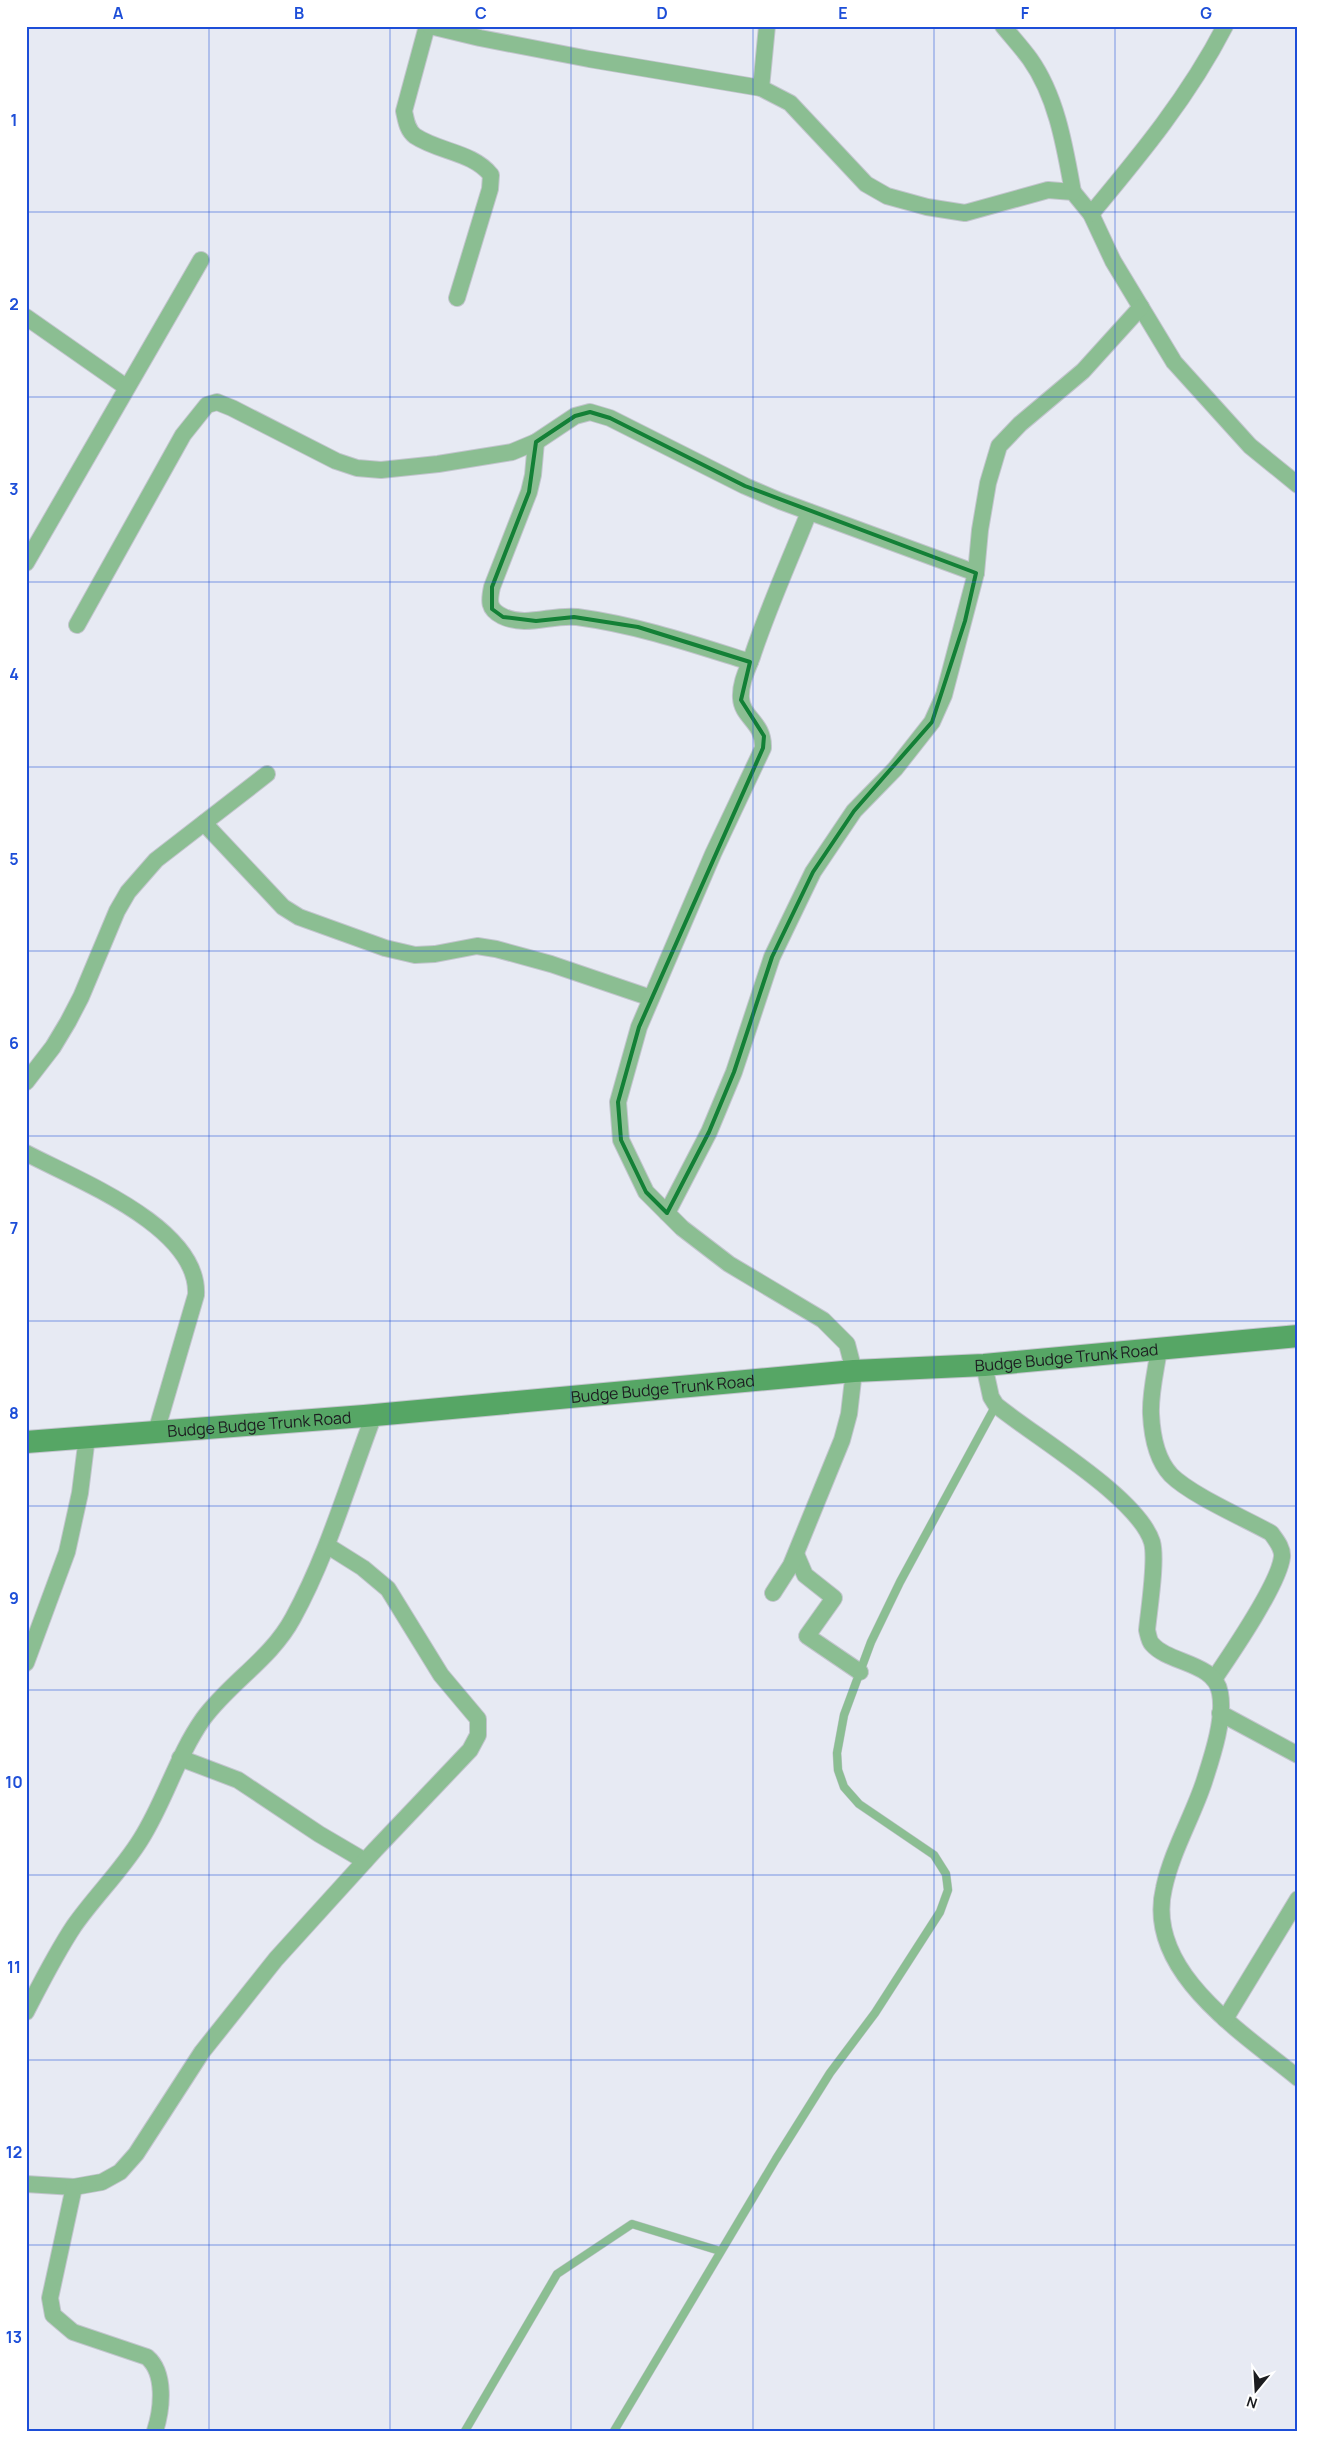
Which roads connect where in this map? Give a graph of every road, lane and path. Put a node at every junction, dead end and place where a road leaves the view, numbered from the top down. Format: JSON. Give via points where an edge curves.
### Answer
{"nodes":[{"id":1,"x":426,"y":26,"type":"edge"},
{"id":2,"x":430,"y":26,"type":"edge"},
{"id":3,"x":767,"y":26,"type":"edge"},
{"id":4,"x":1002,"y":26,"type":"edge"},
{"id":5,"x":1226,"y":26,"type":"edge"},
{"id":6,"x":761,"y":88,"type":"junction"},
{"id":7,"x":1073,"y":192,"type":"junction"},
{"id":8,"x":1091,"y":214,"type":"junction"},
{"id":9,"x":201,"y":260,"type":"dead end"},
{"id":10,"x":457,"y":298,"type":"dead end"},
{"id":11,"x":1141,"y":307,"type":"junction"},
{"id":12,"x":26,"y":317,"type":"edge"},
{"id":13,"x":126,"y":387,"type":"junction"},
{"id":14,"x":536,"y":442,"type":"junction"},
{"id":15,"x":1298,"y":485,"type":"edge"},
{"id":16,"x":809,"y":512,"type":"junction"},
{"id":17,"x":26,"y":563,"type":"edge"},
{"id":18,"x":976,"y":573,"type":"junction"},
{"id":19,"x":77,"y":625,"type":"dead end"},
{"id":20,"x":750,"y":662,"type":"junction"},
{"id":21,"x":266,"y":774,"type":"dead end"},
{"id":22,"x":204,"y":823,"type":"junction"},
{"id":23,"x":651,"y":998,"type":"junction"},
{"id":24,"x":26,"y":1082,"type":"edge"},
{"id":25,"x":26,"y":1153,"type":"edge"},
{"id":26,"x":667,"y":1213,"type":"junction"},
{"id":27,"x":1298,"y":1336,"type":"edge"},
{"id":28,"x":1158,"y":1349,"type":"junction"},
{"id":29,"x":984,"y":1365,"type":"junction"},
{"id":30,"x":854,"y":1371,"type":"junction"},
{"id":31,"x":996,"y":1405,"type":"junction"},
{"id":32,"x":374,"y":1415,"type":"junction"},
{"id":33,"x":156,"y":1432,"type":"junction"},
{"id":34,"x":87,"y":1437,"type":"junction"},
{"id":35,"x":26,"y":1442,"type":"edge"},
{"id":36,"x":328,"y":1546,"type":"junction"},
{"id":37,"x":796,"y":1554,"type":"junction"},
{"id":38,"x":773,"y":1593,"type":"dead end"},
{"id":39,"x":26,"y":1663,"type":"edge"},
{"id":40,"x":860,"y":1672,"type":"junction"},
{"id":41,"x":1214,"y":1680,"type":"junction"},
{"id":42,"x":1220,"y":1713,"type":"junction"},
{"id":43,"x":1298,"y":1755,"type":"edge"},
{"id":44,"x":180,"y":1758,"type":"junction"},
{"id":45,"x":365,"y":1861,"type":"junction"},
{"id":46,"x":1298,"y":1899,"type":"edge"},
{"id":47,"x":26,"y":2012,"type":"edge"},
{"id":48,"x":1225,"y":2019,"type":"junction"},
{"id":49,"x":1298,"y":2078,"type":"edge"},
{"id":50,"x":26,"y":2184,"type":"edge"},
{"id":51,"x":74,"y":2187,"type":"junction"},
{"id":52,"x":720,"y":2251,"type":"junction"},
{"id":53,"x":155,"y":2431,"type":"edge"},
{"id":54,"x":465,"y":2431,"type":"edge"},
{"id":55,"x":614,"y":2431,"type":"edge"}],
"edges":[{"from":1,"to":10,"type":"street","via":[[404,111],[407,124],[414,135],[483,165],[491,175],[490,189]]},
{"from":2,"to":6,"type":"street","via":[[589,59]]},
{"from":3,"to":6,"type":"street"},
{"from":4,"to":7,"type":"street","via":[[1031,61],[1050,98],[1061,132]]},
{"from":5,"to":8,"type":"street","via":[[1181,102]]},
{"from":6,"to":7,"type":"street","via":[[790,103],[866,184],[887,196],[965,213],[1048,190]]},
{"from":7,"to":8,"type":"street"},
{"from":8,"to":11,"type":"street","via":[[1113,261]]},
{"from":9,"to":13,"type":"street"},
{"from":11,"to":15,"type":"street","via":[[1174,362],[1250,446]]},
{"from":11,"to":18,"type":"street","via":[[1082,372],[999,446],[988,483]]},
{"from":12,"to":13,"type":"street"},
{"from":13,"to":17,"type":"street"},
{"from":14,"to":16,"type":"street","via":[[575,416],[590,412],[610,418],[745,486]]},
{"from":14,"to":19,"type":"street","via":[[512,452],[438,464],[381,470],[357,468],[328,457],[232,408],[217,402],[206,404],[183,436]]},
{"from":14,"to":20,"type":"street","via":[[533,475],[492,587],[489,602],[492,610],[503,617],[523,621],[574,617],[638,627]]},
{"from":16,"to":18,"type":"street"},
{"from":16,"to":20,"type":"street"},
{"from":18,"to":26,"type":"street","via":[[944,695],[932,722],[895,769],[854,811],[813,872],[772,957],[734,1072],[709,1132]]},
{"from":20,"to":23,"type":"street","via":[[741,689],[741,700],[764,736],[763,748]]},
{"from":21,"to":22,"type":"street"},
{"from":22,"to":23,"type":"street","via":[[283,907],[299,917],[414,955],[477,946],[496,949]]},
{"from":22,"to":24,"type":"street","via":[[156,860],[128,892],[68,1022]]},
{"from":23,"to":26,"type":"street","via":[[639,1026],[618,1102],[620,1131],[621,1140],[646,1192]]},
{"from":25,"to":33,"type":"street","via":[[134,1209],[163,1232],[190,1263],[197,1281],[196,1295]]},
{"from":26,"to":30,"type":"street","via":[[729,1264],[823,1320],[847,1344]]},
{"from":27,"to":28,"type":"main road","name":"Budge Budge Trunk Road"},
{"from":28,"to":29,"type":"main road","name":"Budge Budge Trunk Road"},
{"from":28,"to":41,"type":"street","via":[[1151,1412],[1153,1438],[1160,1458],[1171,1475],[1190,1489],[1271,1533],[1280,1545],[1282,1556],[1276,1579]]},
{"from":29,"to":30,"type":"main road","name":"Budge Budge Trunk Road"},
{"from":29,"to":31,"type":"street","via":[[988,1388]]},
{"from":30,"to":32,"type":"main road","name":"Budge Budge Trunk Road"},
{"from":30,"to":37,"type":"street","via":[[842,1440]]},
{"from":31,"to":40,"type":"lane","via":[[900,1582]]},
{"from":31,"to":41,"type":"street","via":[[1111,1490],[1140,1520],[1152,1543],[1147,1630],[1151,1643]]},
{"from":32,"to":33,"type":"main road","name":"Budge Budge Trunk Road"},
{"from":32,"to":36,"type":"street"},
{"from":33,"to":34,"type":"main road","name":"Budge Budge Trunk Road"},
{"from":34,"to":35,"type":"main road","name":"Budge Budge Trunk Road"},
{"from":34,"to":39,"type":"street","via":[[80,1493],[67,1552]]},
{"from":36,"to":44,"type":"street","via":[[293,1620],[274,1646],[204,1718]]},
{"from":36,"to":45,"type":"street","via":[[363,1568],[388,1589],[441,1675],[478,1719],[478,1735],[470,1750]]},
{"from":37,"to":38,"type":"street"},
{"from":37,"to":40,"type":"street","via":[[805,1575],[834,1598],[808,1636]]},
{"from":40,"to":52,"type":"lane","via":[[844,1714],[837,1753],[844,1787],[859,1804],[934,1855],[946,1874],[948,1890],[940,1912],[875,2014],[830,2073]]},
{"from":41,"to":42,"type":"street","via":[[1220,1692]]},
{"from":42,"to":43,"type":"street"},
{"from":42,"to":48,"type":"street","via":[[1197,1803],[1163,1889],[1161,1918],[1172,1955],[1191,1984]]},
{"from":44,"to":45,"type":"street","via":[[238,1780]]},
{"from":44,"to":47,"type":"street","via":[[156,1815],[74,1927]]},
{"from":45,"to":51,"type":"street","via":[[276,1959],[207,2045],[136,2154],[120,2172],[102,2182]]},
{"from":46,"to":48,"type":"street"},
{"from":48,"to":49,"type":"street"},
{"from":50,"to":51,"type":"street"},
{"from":51,"to":53,"type":"street","via":[[50,2298],[53,2314],[74,2332],[147,2356],[154,2363],[159,2373],[160,2406]]},
{"from":52,"to":54,"type":"lane","via":[[632,2224],[557,2274]]},
{"from":52,"to":55,"type":"lane"}]}
